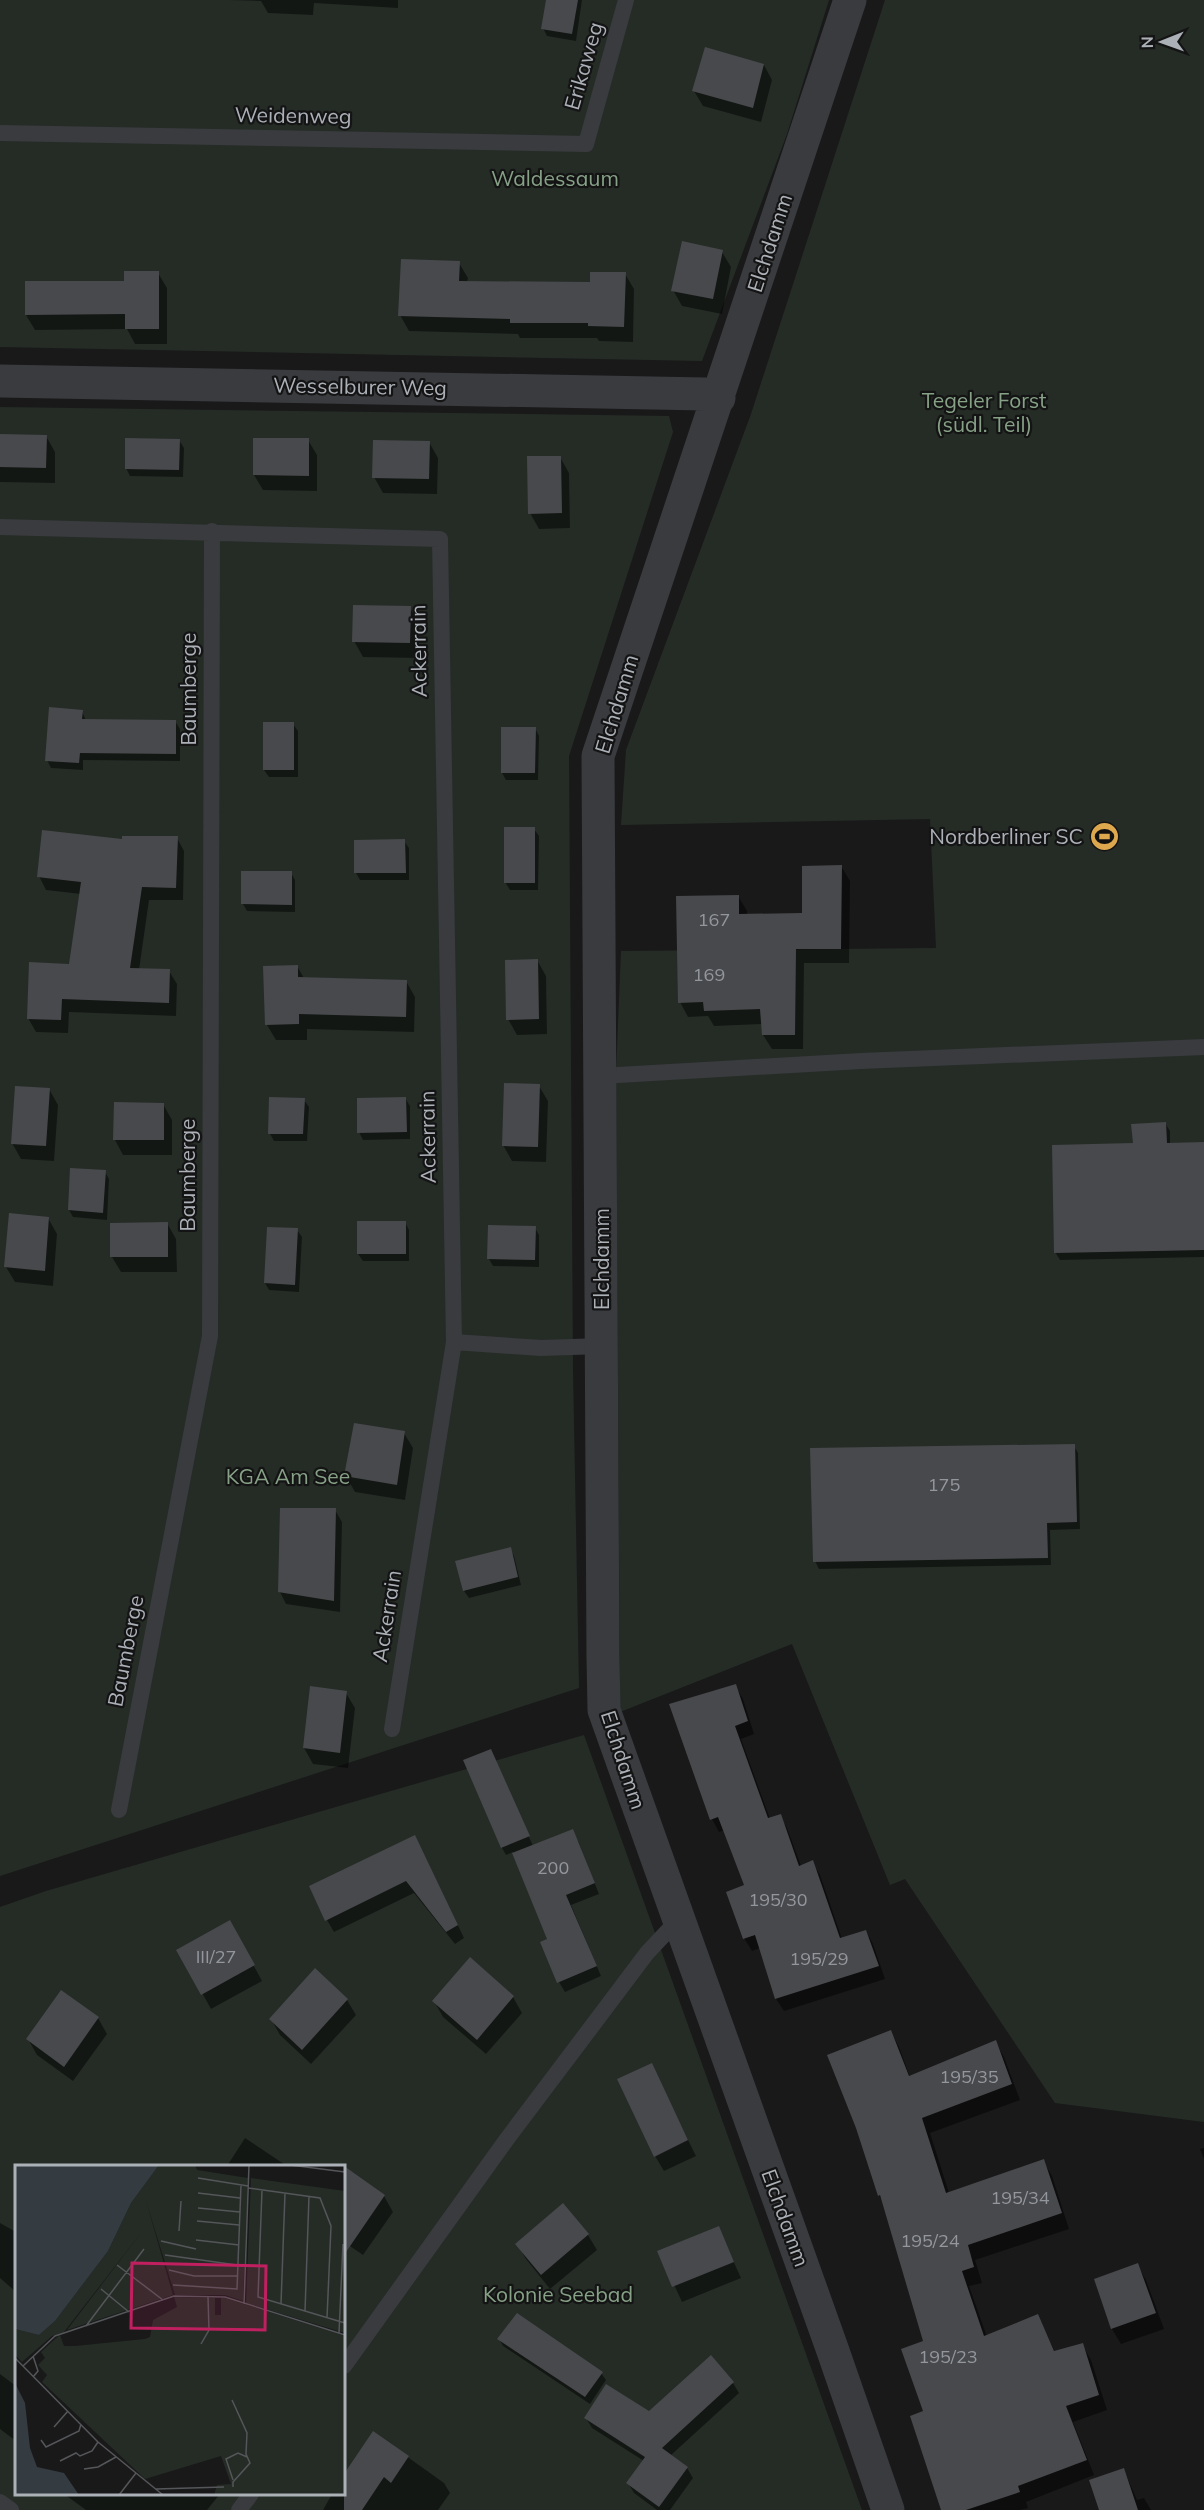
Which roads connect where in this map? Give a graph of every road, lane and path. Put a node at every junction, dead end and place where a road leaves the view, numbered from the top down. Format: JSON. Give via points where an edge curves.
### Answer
{"nodes":[{"id":1,"x":626,"y":0,"type":"edge"},
{"id":2,"x":850,"y":0,"type":"edge"},
{"id":3,"x":0,"y":133,"type":"edge"},
{"id":4,"x":586,"y":144,"type":"joint"},
{"id":5,"x":0,"y":381,"type":"edge"},
{"id":6,"x":719,"y":398,"type":"junction"},
{"id":7,"x":0,"y":527,"type":"edge"},
{"id":8,"x":212,"y":531,"type":"junction"},
{"id":9,"x":1204,"y":1047,"type":"edge"},
{"id":10,"x":601,"y":1076,"type":"junction"},
{"id":11,"x":454,"y":1342,"type":"junction"},
{"id":12,"x":603,"y":1346,"type":"junction"},
{"id":13,"x":392,"y":1729,"type":"dead end"},
{"id":14,"x":118,"y":1810,"type":"dead end"},
{"id":15,"x":678,"y":1920,"type":"junction"},
{"id":16,"x":345,"y":2365,"type":"edge"},
{"id":17,"x":250,"y":2495,"type":"edge"},
{"id":18,"x":0,"y":2502,"type":"edge"},
{"id":19,"x":11,"y":2510,"type":"edge"},
{"id":20,"x":239,"y":2510,"type":"edge"},
{"id":21,"x":888,"y":2510,"type":"edge"}],
"edges":[{"from":1,"to":4,"type":"lane","name":"Erikaweg"},
{"from":2,"to":6,"type":"street","name":"Elchdamm"},
{"from":3,"to":4,"type":"lane","name":"Weidenweg"},
{"from":5,"to":6,"type":"street","name":"Wesselburer Weg","via":[[705,394]]},
{"from":6,"to":10,"type":"street","name":"Elchdamm","via":[[598,756]]},
{"from":7,"to":8,"type":"lane"},
{"from":8,"to":11,"type":"lane","name":"Ackerrain","via":[[440,539]]},
{"from":8,"to":14,"type":"lane","name":"Baumberge","via":[[210,1336]]},
{"from":9,"to":10,"type":"lane"},
{"from":10,"to":12,"type":"street","name":"Elchdamm"},
{"from":11,"to":12,"type":"lane","via":[[541,1348]]},
{"from":11,"to":13,"type":"lane","name":"Ackerrain"},
{"from":12,"to":15,"type":"street","name":"Elchdamm","via":[[604,1710]]},
{"from":15,"to":16,"type":"lane","via":[[647,1953],[507,2139]]},
{"from":15,"to":21,"type":"street","name":"Elchdamm"},
{"from":17,"to":20,"type":"lane"},
{"from":18,"to":19,"type":"lane"}]}
